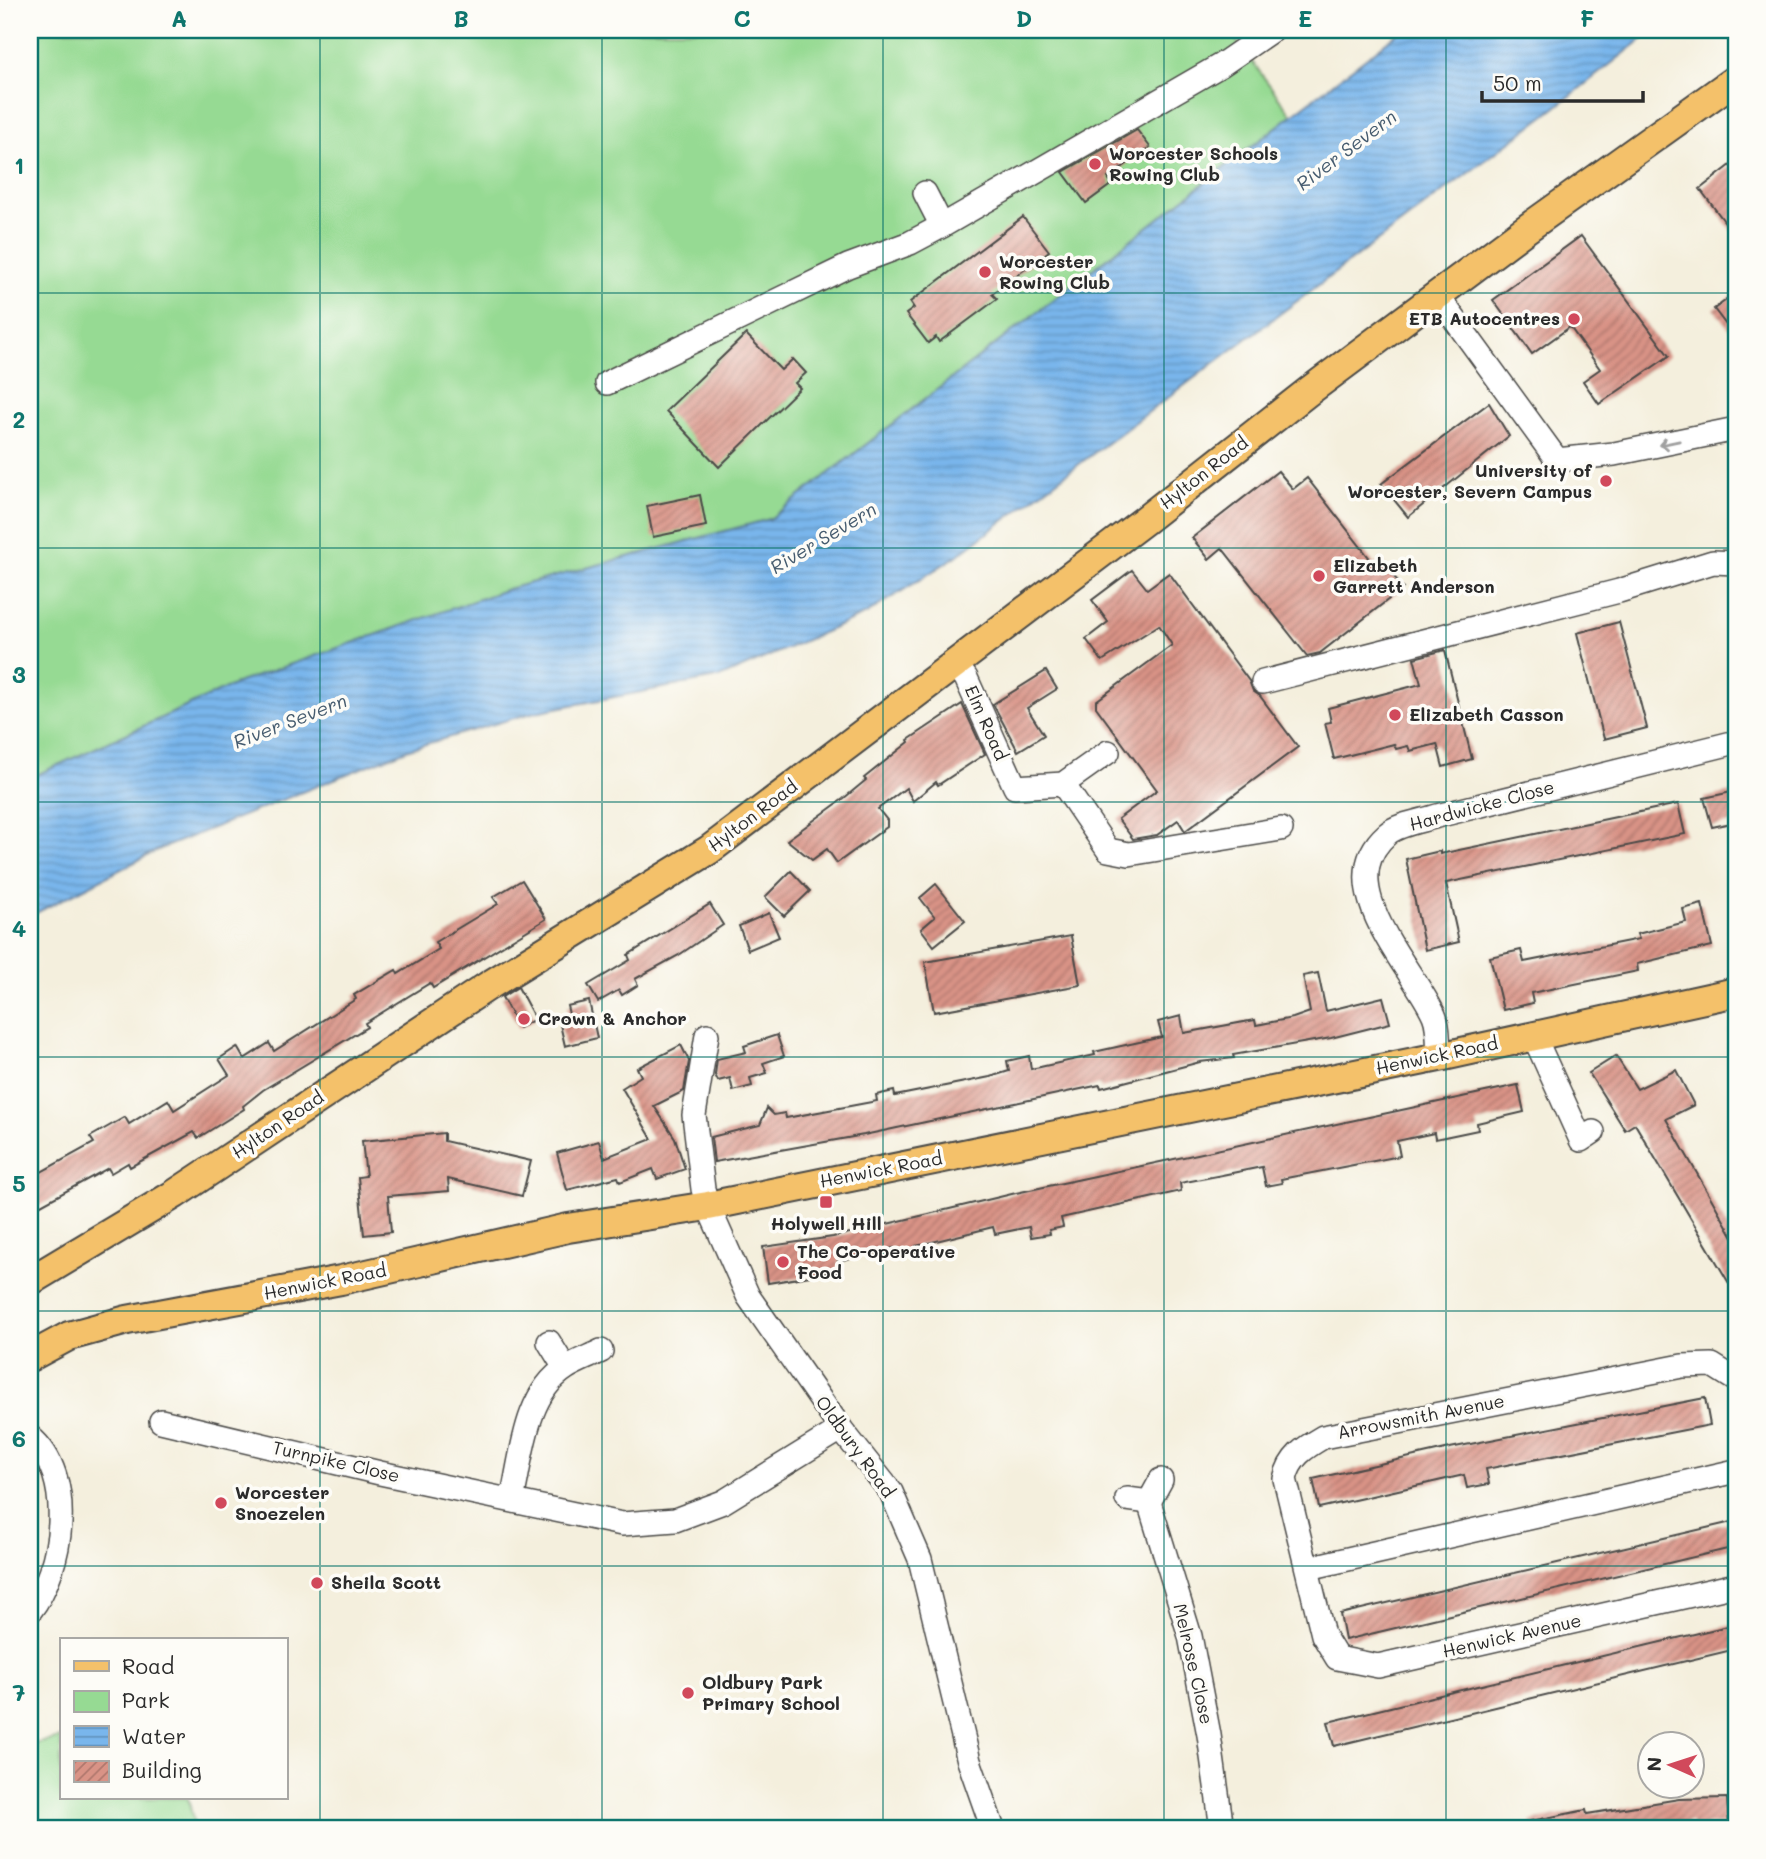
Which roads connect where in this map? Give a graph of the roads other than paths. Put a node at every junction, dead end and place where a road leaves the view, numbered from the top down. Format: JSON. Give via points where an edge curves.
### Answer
{"nodes":[{"id":1,"x":1272,"y":30,"type":"edge"},
{"id":2,"x":1736,"y":79,"type":"edge"},
{"id":3,"x":925,"y":193,"type":"dead end"},
{"id":4,"x":942,"y":226,"type":"junction"},
{"id":5,"x":1437,"y":295,"type":"junction"},
{"id":6,"x":607,"y":383,"type":"dead end"},
{"id":7,"x":1736,"y":429,"type":"edge"},
{"id":8,"x":1736,"y":563,"type":"edge"},
{"id":9,"x":954,"y":662,"type":"junction"},
{"id":10,"x":1263,"y":681,"type":"dead end"},
{"id":11,"x":1736,"y":742,"type":"edge"},
{"id":12,"x":1108,"y":752,"type":"dead end"},
{"id":13,"x":1063,"y":784,"type":"junction"},
{"id":14,"x":1281,"y":829,"type":"dead end"},
{"id":15,"x":1736,"y":992,"type":"edge"},
{"id":16,"x":1533,"y":1034,"type":"junction"},
{"id":17,"x":707,"y":1035,"type":"dead end"},
{"id":18,"x":1439,"y":1057,"type":"junction"},
{"id":19,"x":1593,"y":1132,"type":"dead end"},
{"id":20,"x":708,"y":1206,"type":"junction"},
{"id":21,"x":30,"y":1281,"type":"edge"},
{"id":22,"x":549,"y":1342,"type":"dead end"},
{"id":23,"x":601,"y":1352,"type":"dead end"},
{"id":24,"x":30,"y":1357,"type":"edge"},
{"id":25,"x":565,"y":1368,"type":"junction"},
{"id":26,"x":1736,"y":1380,"type":"edge"},
{"id":27,"x":161,"y":1422,"type":"dead end"},
{"id":28,"x":841,"y":1429,"type":"junction"},
{"id":29,"x":30,"y":1437,"type":"edge"},
{"id":30,"x":1736,"y":1471,"type":"edge"},
{"id":31,"x":1161,"y":1480,"type":"dead end"},
{"id":32,"x":512,"y":1500,"type":"junction"},
{"id":33,"x":1308,"y":1567,"type":"junction"},
{"id":34,"x":1736,"y":1585,"type":"edge"},
{"id":35,"x":30,"y":1611,"type":"edge"},
{"id":36,"x":1317,"y":1611,"type":"joint"},
{"id":37,"x":993,"y":1829,"type":"edge"},
{"id":38,"x":1222,"y":1829,"type":"edge"}],
"edges":[{"from":1,"to":4,"type":"street","via":[[1221,65]]},
{"from":2,"to":5,"type":"main road","name":"Hylton Road"},
{"from":3,"to":4,"type":"street"},
{"from":4,"to":6,"type":"street","via":[[848,266]]},
{"from":7,"to":5,"type":"street","one_way":true,"via":[[1614,454],[1557,460]]},
{"from":5,"to":9,"type":"main road","name":"Hylton Road"},
{"from":8,"to":10,"type":"street","via":[[1713,562],[1619,591]]},
{"from":9,"to":13,"type":"street","name":"Elm Road","via":[[966,678],[1015,787]]},
{"from":9,"to":21,"type":"main road","name":"Hylton Road","via":[[709,850],[488,986],[175,1194]]},
{"from":11,"to":18,"type":"street","name":"Hardwicke Close","via":[[1437,816],[1389,832],[1382,839],[1369,854],[1373,910],[1436,1017]]},
{"from":12,"to":13,"type":"street"},
{"from":13,"to":14,"type":"street","via":[[1108,850],[1129,854]]},
{"from":15,"to":16,"type":"main road","name":"Henwick Road"},
{"from":16,"to":18,"type":"main road","name":"Henwick Road"},
{"from":16,"to":19,"type":"street","via":[[1581,1140]]},
{"from":17,"to":20,"type":"street","via":[[694,1115]]},
{"from":18,"to":20,"type":"main road","name":"Henwick Road"},
{"from":20,"to":24,"type":"main road","name":"Henwick Road","via":[[568,1228],[341,1280],[127,1320],[69,1336]]},
{"from":20,"to":28,"type":"street","name":"Oldbury Road","via":[[748,1296]]},
{"from":22,"to":25,"type":"street"},
{"from":23,"to":25,"type":"street"},
{"from":25,"to":32,"type":"street","via":[[534,1409]]},
{"from":26,"to":33,"type":"street","name":"Arrowsmith Avenue","via":[[1712,1365],[1682,1366],[1323,1437],[1303,1448],[1289,1464],[1285,1479]]},
{"from":27,"to":32,"type":"street","name":"Turnpike Close"},
{"from":28,"to":32,"type":"street","name":"Turnpike Close","via":[[723,1502],[675,1520],[622,1524]]},
{"from":28,"to":37,"type":"street","name":"Oldbury Road","via":[[891,1492],[920,1559],[969,1761]]},
{"from":29,"to":35,"type":"street","via":[[53,1474],[61,1520],[54,1569]]},
{"from":30,"to":33,"type":"street"},
{"from":31,"to":38,"type":"street","name":"Melrose Close","via":[[1138,1500],[1190,1636]]},
{"from":33,"to":36,"type":"street","name":"Arrowsmith Avenue"},
{"from":34,"to":36,"type":"street","name":"Henwick Avenue","via":[[1378,1667],[1337,1658],[1323,1635]]}]}
